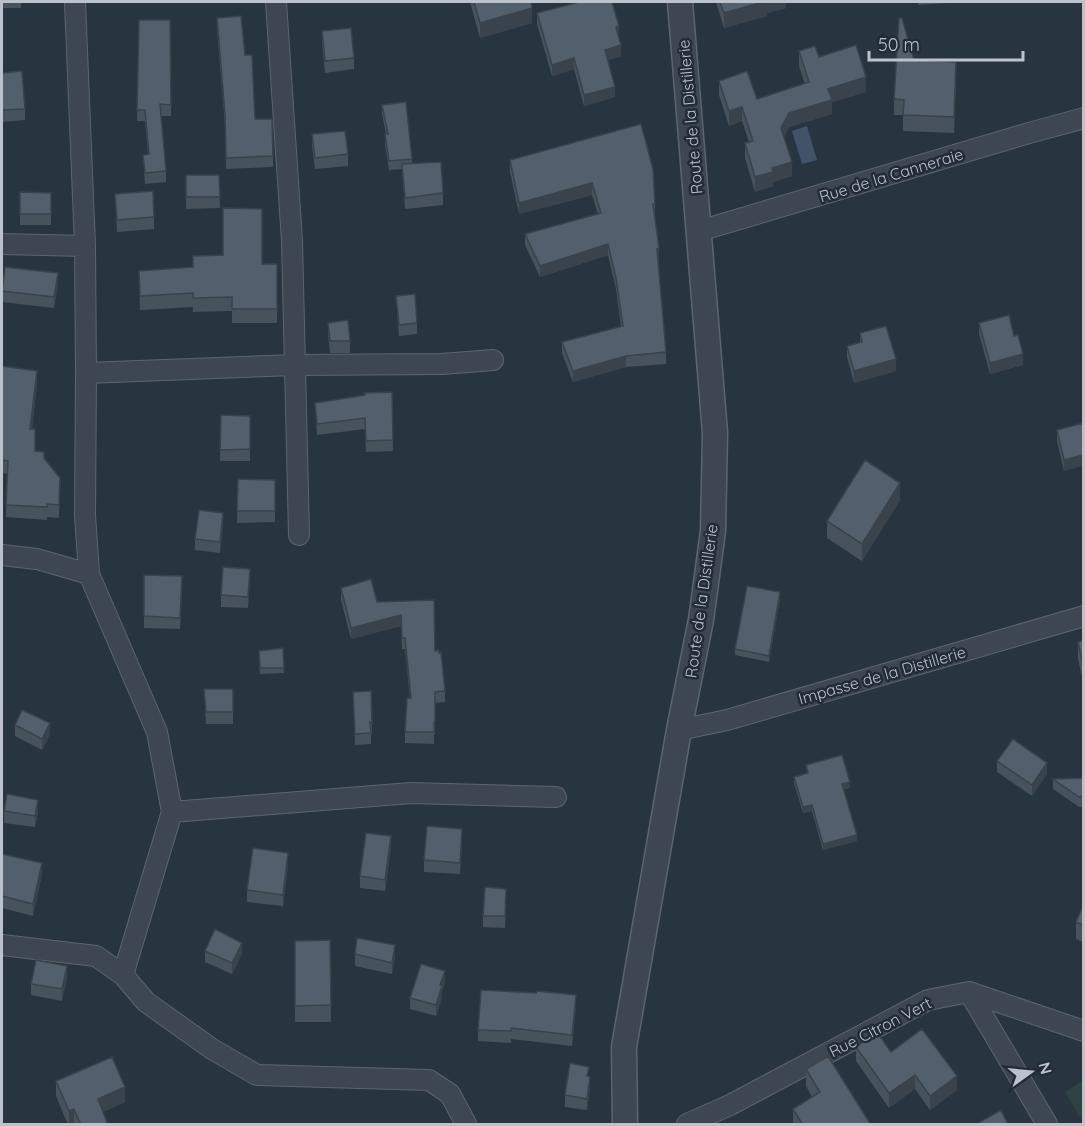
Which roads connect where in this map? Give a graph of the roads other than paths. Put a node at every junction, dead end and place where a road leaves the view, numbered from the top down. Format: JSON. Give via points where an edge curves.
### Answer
{"nodes":[{"id":1,"x":75,"y":2,"type":"edge"},
{"id":2,"x":276,"y":2,"type":"edge"},
{"id":3,"x":680,"y":2,"type":"edge"},
{"id":4,"x":1083,"y":118,"type":"edge"},
{"id":5,"x":699,"y":231,"type":"junction"},
{"id":6,"x":2,"y":244,"type":"edge"},
{"id":7,"x":86,"y":246,"type":"junction"},
{"id":8,"x":493,"y":360,"type":"dead end"},
{"id":9,"x":294,"y":365,"type":"junction"},
{"id":10,"x":86,"y":373,"type":"junction"},
{"id":11,"x":299,"y":535,"type":"dead end"},
{"id":12,"x":2,"y":555,"type":"edge"},
{"id":13,"x":89,"y":574,"type":"junction"},
{"id":14,"x":1083,"y":616,"type":"edge"},
{"id":15,"x":679,"y":730,"type":"junction"},
{"id":16,"x":556,"y":797,"type":"dead end"},
{"id":17,"x":172,"y":812,"type":"junction"},
{"id":18,"x":2,"y":945,"type":"edge"},
{"id":19,"x":123,"y":975,"type":"junction"},
{"id":20,"x":969,"y":992,"type":"junction"},
{"id":21,"x":1083,"y":1031,"type":"edge"},
{"id":22,"x":466,"y":1125,"type":"edge"},
{"id":23,"x":625,"y":1125,"type":"edge"},
{"id":24,"x":687,"y":1125,"type":"edge"},
{"id":25,"x":1047,"y":1125,"type":"edge"}],
"edges":[{"from":1,"to":7,"type":"street"},
{"from":2,"to":9,"type":"street","via":[[292,241]]},
{"from":3,"to":5,"type":"street","name":"Route de la Distillerie"},
{"from":4,"to":5,"type":"street","name":"Rue de la Canneraie"},
{"from":5,"to":15,"type":"street","name":"Route de la Distillerie","via":[[715,433],[713,531],[702,620]]},
{"from":6,"to":7,"type":"street"},
{"from":7,"to":10,"type":"street"},
{"from":8,"to":9,"type":"street"},
{"from":9,"to":10,"type":"street"},
{"from":9,"to":11,"type":"street"},
{"from":10,"to":13,"type":"street","via":[[84,515]]},
{"from":12,"to":13,"type":"street","via":[[36,559]]},
{"from":13,"to":17,"type":"street","via":[[157,732]]},
{"from":14,"to":15,"type":"street","name":"Impasse de la Distillerie","via":[[726,720]]},
{"from":15,"to":23,"type":"street","name":"Route de la Distillerie","via":[[624,1047]]},
{"from":16,"to":17,"type":"street","via":[[411,793]]},
{"from":17,"to":19,"type":"street"},
{"from":18,"to":19,"type":"street","via":[[96,956]]},
{"from":19,"to":22,"type":"street","via":[[146,1002],[257,1075],[429,1080],[450,1094]]},
{"from":20,"to":21,"type":"street","name":"Rue Citron Vert"},
{"from":20,"to":24,"type":"street","name":"Rue Citron Vert","via":[[928,1000]]},
{"from":20,"to":25,"type":"street"}]}
